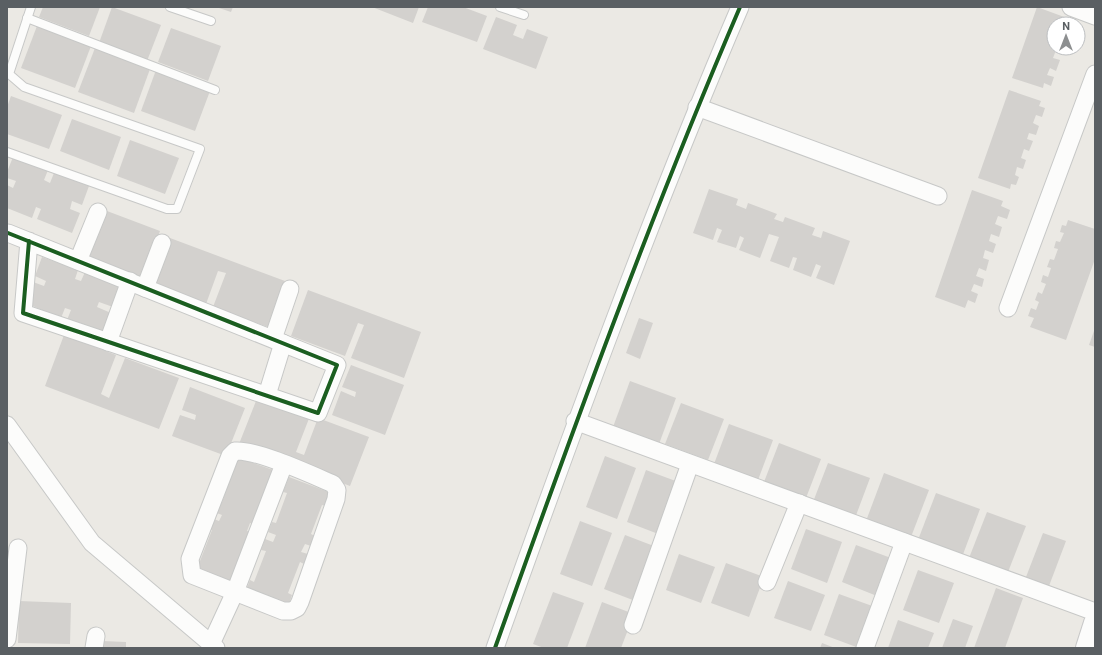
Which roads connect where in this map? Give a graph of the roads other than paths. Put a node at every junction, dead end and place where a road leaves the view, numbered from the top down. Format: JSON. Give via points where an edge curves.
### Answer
{"nodes":[{"id":1,"x":31,"y":7,"type":"edge"},
{"id":2,"x":170,"y":7,"type":"edge"},
{"id":3,"x":500,"y":7,"type":"edge"},
{"id":4,"x":740,"y":7,"type":"edge"},
{"id":5,"x":1071,"y":7,"type":"edge"},
{"id":6,"x":524,"y":15,"type":"dead end"},
{"id":7,"x":1095,"y":16,"type":"edge"},
{"id":8,"x":27,"y":18,"type":"junction"},
{"id":9,"x":211,"y":21,"type":"dead end"},
{"id":10,"x":1095,"y":74,"type":"edge"},
{"id":11,"x":215,"y":90,"type":"dead end"},
{"id":12,"x":697,"y":108,"type":"junction"},
{"id":13,"x":7,"y":152,"type":"edge"},
{"id":14,"x":938,"y":196,"type":"dead end"},
{"id":15,"x":98,"y":212,"type":"dead end"},
{"id":16,"x":7,"y":233,"type":"edge"},
{"id":17,"x":29,"y":241,"type":"junction"},
{"id":18,"x":162,"y":243,"type":"dead end"},
{"id":19,"x":78,"y":261,"type":"junction"},
{"id":20,"x":137,"y":285,"type":"junction"},
{"id":21,"x":290,"y":289,"type":"dead end"},
{"id":22,"x":1008,"y":308,"type":"dead end"},
{"id":23,"x":278,"y":341,"type":"junction"},
{"id":24,"x":108,"y":342,"type":"junction"},
{"id":25,"x":267,"y":395,"type":"junction"},
{"id":26,"x":576,"y":421,"type":"junction"},
{"id":27,"x":7,"y":425,"type":"edge"},
{"id":28,"x":284,"y":464,"type":"junction"},
{"id":29,"x":690,"y":464,"type":"junction"},
{"id":30,"x":799,"y":503,"type":"junction"},
{"id":31,"x":904,"y":542,"type":"junction"},
{"id":32,"x":18,"y":548,"type":"dead end"},
{"id":33,"x":767,"y":582,"type":"dead end"},
{"id":34,"x":235,"y":592,"type":"junction"},
{"id":35,"x":1095,"y":612,"type":"edge"},
{"id":36,"x":1095,"y":623,"type":"edge"},
{"id":37,"x":633,"y":625,"type":"dead end"},
{"id":38,"x":7,"y":639,"type":"edge"},
{"id":39,"x":214,"y":646,"type":"edge"},
{"id":40,"x":495,"y":648,"type":"edge"},
{"id":41,"x":865,"y":648,"type":"edge"},
{"id":42,"x":1087,"y":648,"type":"edge"}],
"edges":[{"from":1,"to":8,"type":"lane"},
{"from":2,"to":9,"type":"lane"},
{"from":3,"to":6,"type":"lane"},
{"from":4,"to":12,"type":"street"},
{"from":5,"to":7,"type":"street"},
{"from":8,"to":11,"type":"lane"},
{"from":8,"to":13,"type":"lane","via":[[9,74],[24,87],[200,149],[177,209],[167,209]]},
{"from":10,"to":22,"type":"street"},
{"from":12,"to":14,"type":"street"},
{"from":12,"to":26,"type":"street"},
{"from":15,"to":19,"type":"street"},
{"from":16,"to":17,"type":"street"},
{"from":17,"to":19,"type":"street"},
{"from":17,"to":24,"type":"street","via":[[23,313]]},
{"from":18,"to":20,"type":"street"},
{"from":19,"to":20,"type":"street"},
{"from":20,"to":23,"type":"street"},
{"from":20,"to":24,"type":"street"},
{"from":21,"to":23,"type":"street"},
{"from":23,"to":25,"type":"street"},
{"from":23,"to":25,"type":"street","via":[[337,365],[318,413]]},
{"from":24,"to":25,"type":"street"},
{"from":26,"to":29,"type":"street"},
{"from":26,"to":40,"type":"street"},
{"from":27,"to":39,"type":"street","via":[[92,542]]},
{"from":28,"to":34,"type":"street"},
{"from":28,"to":34,"type":"street","via":[[242,450],[235,451],[230,456],[204,522],[190,559],[192,575]]},
{"from":28,"to":34,"type":"street","via":[[333,484],[337,490],[300,602],[297,608],[283,611]]},
{"from":29,"to":30,"type":"street"},
{"from":29,"to":37,"type":"street"},
{"from":30,"to":31,"type":"street"},
{"from":30,"to":33,"type":"street"},
{"from":31,"to":35,"type":"street"},
{"from":31,"to":41,"type":"street"},
{"from":32,"to":38,"type":"street"},
{"from":34,"to":39,"type":"street"},
{"from":36,"to":42,"type":"street"}]}
